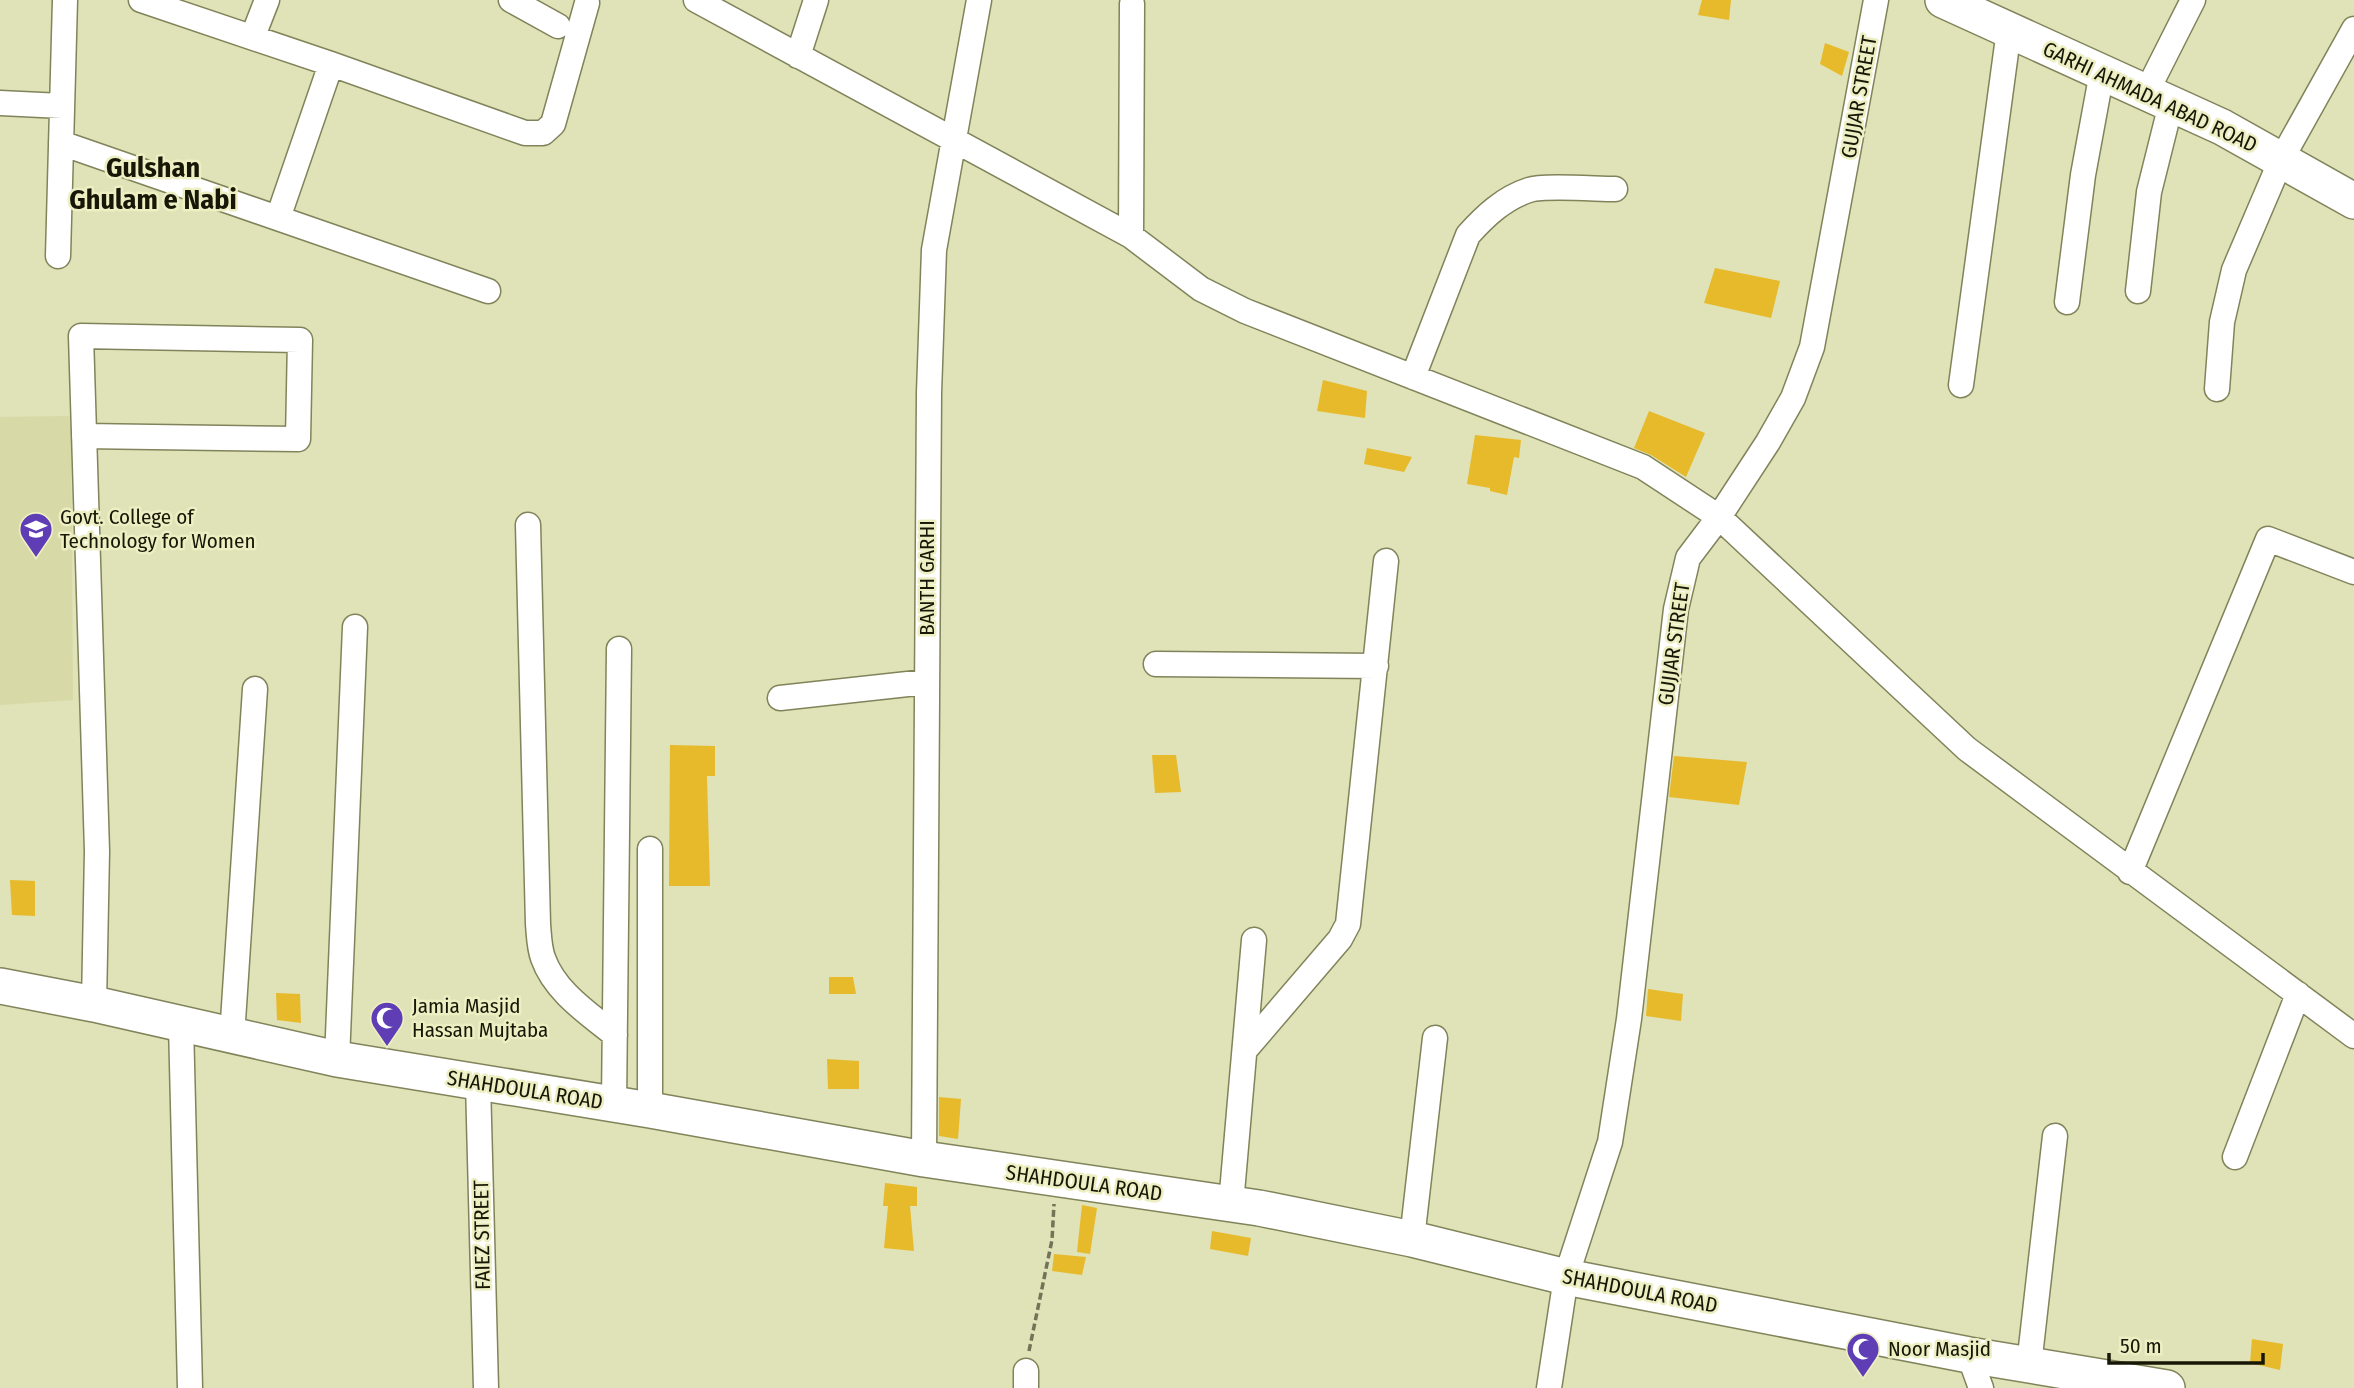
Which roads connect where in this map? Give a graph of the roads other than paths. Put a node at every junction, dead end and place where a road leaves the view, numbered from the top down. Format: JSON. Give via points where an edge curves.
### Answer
{"nodes":[{"id":1,"x":65,"y":0,"type":"edge"},
{"id":2,"x":141,"y":0,"type":"edge"},
{"id":3,"x":267,"y":0,"type":"edge"},
{"id":4,"x":511,"y":0,"type":"edge"},
{"id":5,"x":696,"y":0,"type":"edge"},
{"id":6,"x":816,"y":0,"type":"edge"},
{"id":7,"x":979,"y":0,"type":"edge"},
{"id":8,"x":1876,"y":0,"type":"edge"},
{"id":9,"x":1943,"y":0,"type":"edge"},
{"id":10,"x":2193,"y":0,"type":"edge"},
{"id":11,"x":587,"y":3,"type":"dead end"},
{"id":12,"x":1132,"y":4,"type":"dead end"},
{"id":13,"x":558,"y":26,"type":"dead end"},
{"id":14,"x":2354,"y":29,"type":"edge"},
{"id":15,"x":2009,"y":30,"type":"junction"},
{"id":16,"x":253,"y":36,"type":"junction"},
{"id":17,"x":798,"y":56,"type":"junction"},
{"id":18,"x":331,"y":64,"type":"junction"},
{"id":19,"x":2102,"y":72,"type":"junction"},
{"id":20,"x":2159,"y":98,"type":"junction"},
{"id":21,"x":0,"y":103,"type":"edge"},
{"id":22,"x":62,"y":106,"type":"junction"},
{"id":23,"x":954,"y":141,"type":"junction"},
{"id":24,"x":61,"y":143,"type":"junction"},
{"id":25,"x":2281,"y":160,"type":"junction"},
{"id":26,"x":1615,"y":188,"type":"dead end"},
{"id":27,"x":2354,"y":201,"type":"edge"},
{"id":28,"x":278,"y":218,"type":"junction"},
{"id":29,"x":1131,"y":236,"type":"junction"},
{"id":30,"x":58,"y":256,"type":"dead end"},
{"id":31,"x":488,"y":291,"type":"dead end"},
{"id":32,"x":2138,"y":291,"type":"dead end"},
{"id":33,"x":2067,"y":302,"type":"dead end"},
{"id":34,"x":1413,"y":377,"type":"junction"},
{"id":35,"x":1961,"y":384,"type":"dead end"},
{"id":36,"x":2217,"y":388,"type":"dead end"},
{"id":37,"x":85,"y":436,"type":"junction"},
{"id":38,"x":1719,"y":517,"type":"junction"},
{"id":39,"x":528,"y":525,"type":"dead end"},
{"id":40,"x":1386,"y":561,"type":"dead end"},
{"id":41,"x":2354,"y":572,"type":"edge"},
{"id":42,"x":355,"y":628,"type":"dead end"},
{"id":43,"x":619,"y":649,"type":"dead end"},
{"id":44,"x":1156,"y":664,"type":"dead end"},
{"id":45,"x":1376,"y":666,"type":"junction"},
{"id":46,"x":926,"y":682,"type":"junction"},
{"id":47,"x":255,"y":689,"type":"dead end"},
{"id":48,"x":780,"y":698,"type":"dead end"},
{"id":49,"x":650,"y":849,"type":"dead end"},
{"id":50,"x":2130,"y":872,"type":"junction"},
{"id":51,"x":1254,"y":940,"type":"dead end"},
{"id":52,"x":0,"y":986,"type":"edge"},
{"id":53,"x":2298,"y":995,"type":"junction"},
{"id":54,"x":94,"y":1004,"type":"junction"},
{"id":55,"x":181,"y":1024,"type":"junction"},
{"id":56,"x":615,"y":1035,"type":"junction"},
{"id":57,"x":232,"y":1036,"type":"junction"},
{"id":58,"x":2354,"y":1036,"type":"edge"},
{"id":59,"x":1435,"y":1038,"type":"dead end"},
{"id":60,"x":1244,"y":1050,"type":"junction"},
{"id":61,"x":337,"y":1059,"type":"junction"},
{"id":62,"x":478,"y":1082,"type":"junction"},
{"id":63,"x":614,"y":1104,"type":"junction"},
{"id":64,"x":650,"y":1110,"type":"junction"},
{"id":65,"x":2055,"y":1136,"type":"dead end"},
{"id":66,"x":2235,"y":1157,"type":"dead end"},
{"id":67,"x":924,"y":1159,"type":"junction"},
{"id":68,"x":1231,"y":1204,"type":"junction"},
{"id":69,"x":1412,"y":1239,"type":"junction"},
{"id":70,"x":1566,"y":1278,"type":"junction"},
{"id":71,"x":1969,"y":1355,"type":"junction"},
{"id":72,"x":2029,"y":1365,"type":"junction"},
{"id":73,"x":2147,"y":1386,"type":"edge"},
{"id":74,"x":190,"y":1388,"type":"edge"},
{"id":75,"x":486,"y":1388,"type":"edge"},
{"id":76,"x":1549,"y":1388,"type":"edge"},
{"id":77,"x":1981,"y":1388,"type":"edge"}],
"edges":[{"from":1,"to":22,"type":"street"},
{"from":2,"to":16,"type":"street"},
{"from":3,"to":16,"type":"street"},
{"from":4,"to":13,"type":"street"},
{"from":5,"to":17,"type":"street"},
{"from":6,"to":17,"type":"street"},
{"from":7,"to":23,"type":"street","name":"BANTH GARHI"},
{"from":8,"to":38,"type":"street","name":"GUJJAR STREET","via":[[1812,346],[1793,398]]},
{"from":9,"to":15,"type":"street","name":"GARHI AHMADA ABAD ROAD"},
{"from":10,"to":20,"type":"street"},
{"from":11,"to":18,"type":"street","via":[[553,124],[543,133],[525,133]]},
{"from":12,"to":29,"type":"street"},
{"from":14,"to":25,"type":"street"},
{"from":15,"to":19,"type":"street","name":"GARHI AHMADA ABAD ROAD"},
{"from":15,"to":35,"type":"street"},
{"from":16,"to":18,"type":"street"},
{"from":17,"to":23,"type":"street"},
{"from":18,"to":28,"type":"street"},
{"from":19,"to":20,"type":"street","name":"GARHI AHMADA ABAD ROAD"},
{"from":19,"to":33,"type":"street"},
{"from":20,"to":25,"type":"street","name":"GARHI AHMADA ABAD ROAD"},
{"from":20,"to":32,"type":"street"},
{"from":21,"to":22,"type":"street"},
{"from":22,"to":24,"type":"street"},
{"from":23,"to":29,"type":"street"},
{"from":23,"to":46,"type":"street","name":"BANTH GARHI","via":[[934,250]]},
{"from":24,"to":28,"type":"street"},
{"from":24,"to":30,"type":"street"},
{"from":25,"to":27,"type":"street","name":"GARHI AHMADA ABAD ROAD"},
{"from":25,"to":36,"type":"street","via":[[2234,270],[2222,322]]},
{"from":26,"to":34,"type":"street","via":[[1531,189],[1484,218],[1468,235]]},
{"from":28,"to":31,"type":"street"},
{"from":29,"to":34,"type":"street","via":[[1201,289]]},
{"from":34,"to":38,"type":"street","via":[[1643,467]]},
{"from":37,"to":37,"type":"street","via":[[298,439],[300,340],[81,337]]},
{"from":37,"to":54,"type":"street","via":[[97,851]]},
{"from":38,"to":50,"type":"street","via":[[1967,749]]},
{"from":38,"to":70,"type":"street","name":"GUJJAR STREET","via":[[1688,558],[1676,609],[1629,1019],[1610,1142]]},
{"from":39,"to":56,"type":"street","via":[[542,955],[566,995]]},
{"from":40,"to":45,"type":"street"},
{"from":41,"to":50,"type":"street","via":[[2269,539]]},
{"from":42,"to":61,"type":"street"},
{"from":43,"to":56,"type":"street"},
{"from":44,"to":45,"type":"street"},
{"from":45,"to":60,"type":"street","via":[[1348,924]]},
{"from":46,"to":48,"type":"street"},
{"from":46,"to":67,"type":"street","name":"BANTH GARHI"},
{"from":47,"to":57,"type":"street"},
{"from":49,"to":64,"type":"street"},
{"from":50,"to":53,"type":"street"},
{"from":51,"to":60,"type":"street"},
{"from":52,"to":54,"type":"street","name":"SHAHDOULA ROAD"},
{"from":53,"to":58,"type":"street"},
{"from":53,"to":66,"type":"street"},
{"from":54,"to":55,"type":"street","name":"SHAHDOULA ROAD"},
{"from":55,"to":57,"type":"street","name":"SHAHDOULA ROAD"},
{"from":55,"to":74,"type":"street"},
{"from":56,"to":63,"type":"street"},
{"from":57,"to":61,"type":"street","name":"SHAHDOULA ROAD"},
{"from":59,"to":69,"type":"street"},
{"from":60,"to":68,"type":"street"},
{"from":61,"to":62,"type":"street","name":"SHAHDOULA ROAD"},
{"from":62,"to":63,"type":"street","name":"SHAHDOULA ROAD"},
{"from":62,"to":75,"type":"street","name":"FAIEZ STREET"},
{"from":63,"to":64,"type":"street","name":"SHAHDOULA ROAD"},
{"from":64,"to":67,"type":"street","name":"SHAHDOULA ROAD"},
{"from":65,"to":72,"type":"street"},
{"from":67,"to":68,"type":"street","name":"SHAHDOULA ROAD"},
{"from":68,"to":69,"type":"street","name":"SHAHDOULA ROAD"},
{"from":69,"to":70,"type":"street","name":"SHAHDOULA ROAD"},
{"from":70,"to":71,"type":"street","name":"SHAHDOULA ROAD"},
{"from":70,"to":76,"type":"street","name":"GUJJAR STREET"},
{"from":71,"to":72,"type":"street","name":"SHAHDOULA ROAD"},
{"from":71,"to":77,"type":"street"},
{"from":72,"to":73,"type":"street","name":"SHAHDOULA ROAD"}]}
